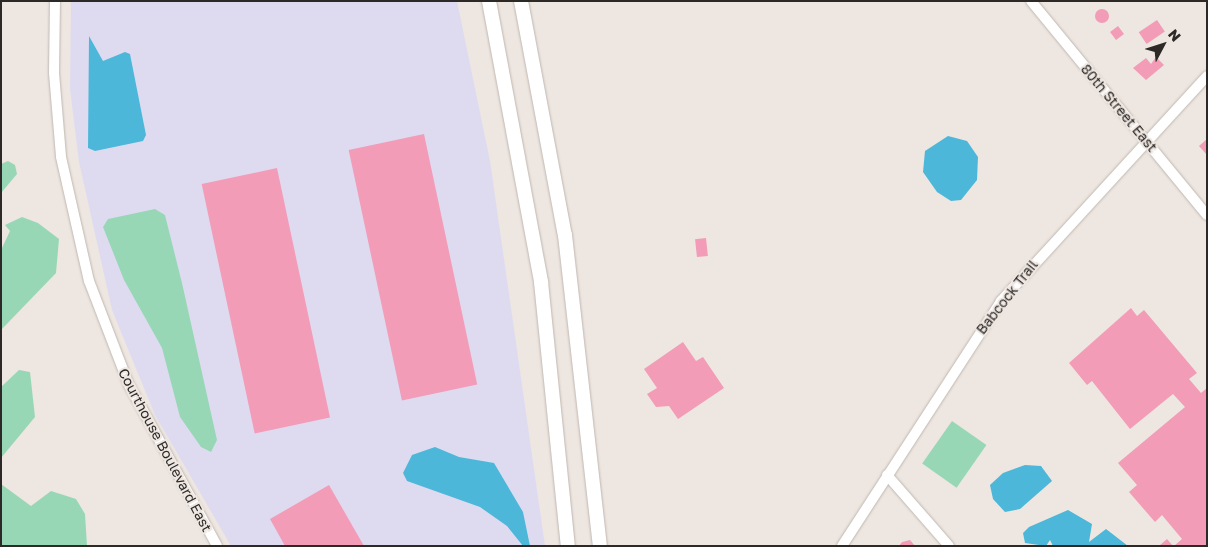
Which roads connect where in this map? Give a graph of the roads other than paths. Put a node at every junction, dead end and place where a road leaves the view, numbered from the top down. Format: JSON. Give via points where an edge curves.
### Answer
{"nodes":[{"id":1,"x":55,"y":1,"type":"edge"},
{"id":2,"x":489,"y":1,"type":"edge"},
{"id":3,"x":521,"y":1,"type":"edge"},
{"id":4,"x":1031,"y":1,"type":"edge"},
{"id":5,"x":1207,"y":76,"type":"edge"},
{"id":6,"x":1146,"y":140,"type":"junction"},
{"id":7,"x":1207,"y":214,"type":"edge"},
{"id":8,"x":887,"y":475,"type":"junction"},
{"id":9,"x":217,"y":546,"type":"edge"},
{"id":10,"x":568,"y":546,"type":"edge"},
{"id":11,"x":600,"y":546,"type":"edge"},
{"id":12,"x":842,"y":546,"type":"edge"},
{"id":13,"x":949,"y":546,"type":"edge"}],
"edges":[{"from":1,"to":9,"type":"street","name":"Courthouse Boulevard East","via":[[54,73],[61,157],[89,281],[128,385]]},
{"from":2,"to":10,"type":"highway","via":[[541,282]]},
{"from":3,"to":11,"type":"highway","via":[[565,235]]},
{"from":4,"to":6,"type":"street","name":"80th Street East"},
{"from":5,"to":6,"type":"street","name":"Babcock Trail"},
{"from":6,"to":7,"type":"street","name":"80th Street East"},
{"from":6,"to":8,"type":"street","name":"Babcock Trail","via":[[1003,298]]},
{"from":8,"to":12,"type":"street","name":"Babcock Trail"},
{"from":8,"to":13,"type":"street"}]}
